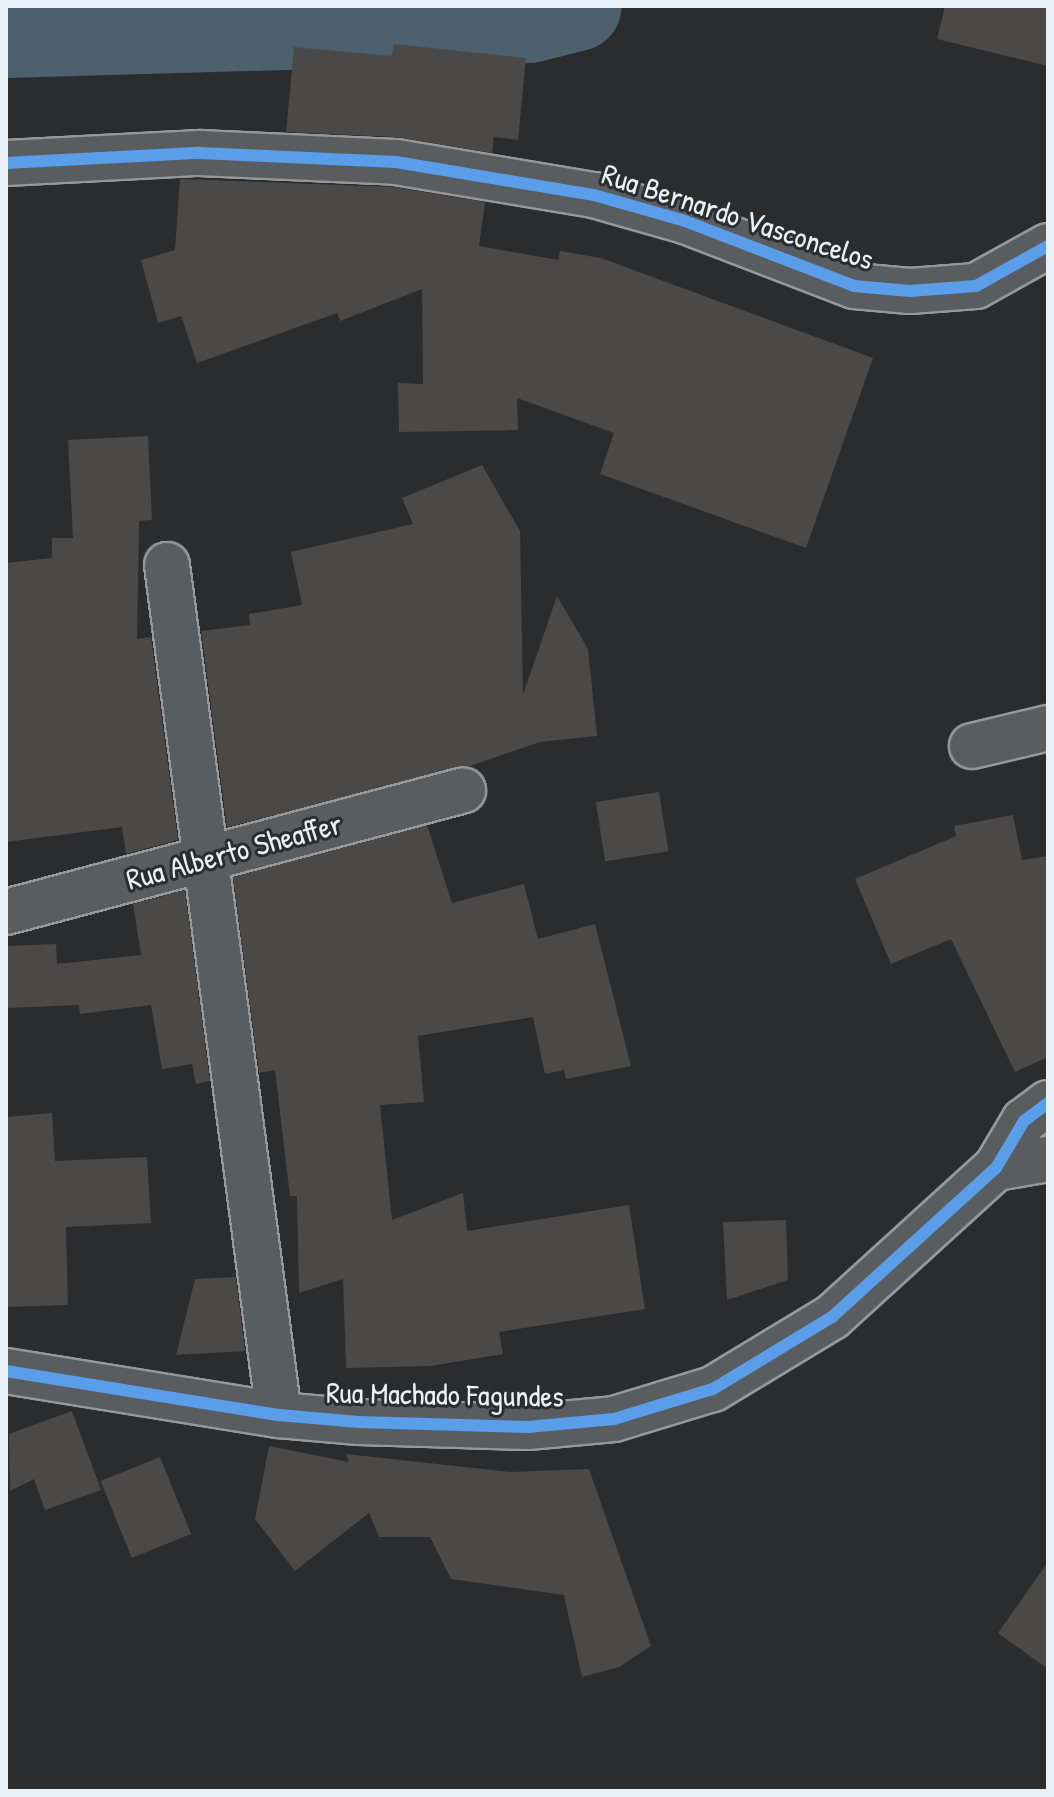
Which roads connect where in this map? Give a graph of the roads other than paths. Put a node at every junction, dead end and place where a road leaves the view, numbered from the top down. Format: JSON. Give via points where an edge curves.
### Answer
{"nodes":[{"id":1,"x":6,"y":163,"type":"edge"},
{"id":2,"x":1048,"y":246,"type":"edge"},
{"id":3,"x":167,"y":565,"type":"dead end"},
{"id":4,"x":1048,"y":728,"type":"edge"},
{"id":5,"x":972,"y":746,"type":"dead end"},
{"id":6,"x":463,"y":790,"type":"dead end"},
{"id":7,"x":208,"y":856,"type":"junction"},
{"id":8,"x":6,"y":912,"type":"edge"},
{"id":9,"x":1048,"y":1103,"type":"edge"},
{"id":10,"x":1048,"y":1159,"type":"edge"},
{"id":11,"x":996,"y":1168,"type":"junction"},
{"id":12,"x":6,"y":1371,"type":"edge"},
{"id":13,"x":279,"y":1415,"type":"junction"}],
"edges":[{"from":1,"to":2,"type":"street","name":"Rua Bernardo Vasconcelos","via":[[200,153],[396,162],[594,195],[685,221],[854,286],[910,291],[976,286]]},
{"from":3,"to":7,"type":"street"},
{"from":4,"to":5,"type":"street"},
{"from":6,"to":7,"type":"street","name":"Rua Alberto Sheaffer"},
{"from":7,"to":8,"type":"street","name":"Rua Alberto Sheaffer"},
{"from":7,"to":13,"type":"street"},
{"from":9,"to":11,"type":"street","name":"Rua Machado Fagundes","via":[[1024,1121]]},
{"from":10,"to":11,"type":"street"},
{"from":11,"to":13,"type":"street","name":"Rua Machado Fagundes","via":[[832,1317],[713,1389],[614,1419],[528,1427]]},
{"from":12,"to":13,"type":"street","name":"Rua Machado Fagundes"}]}
